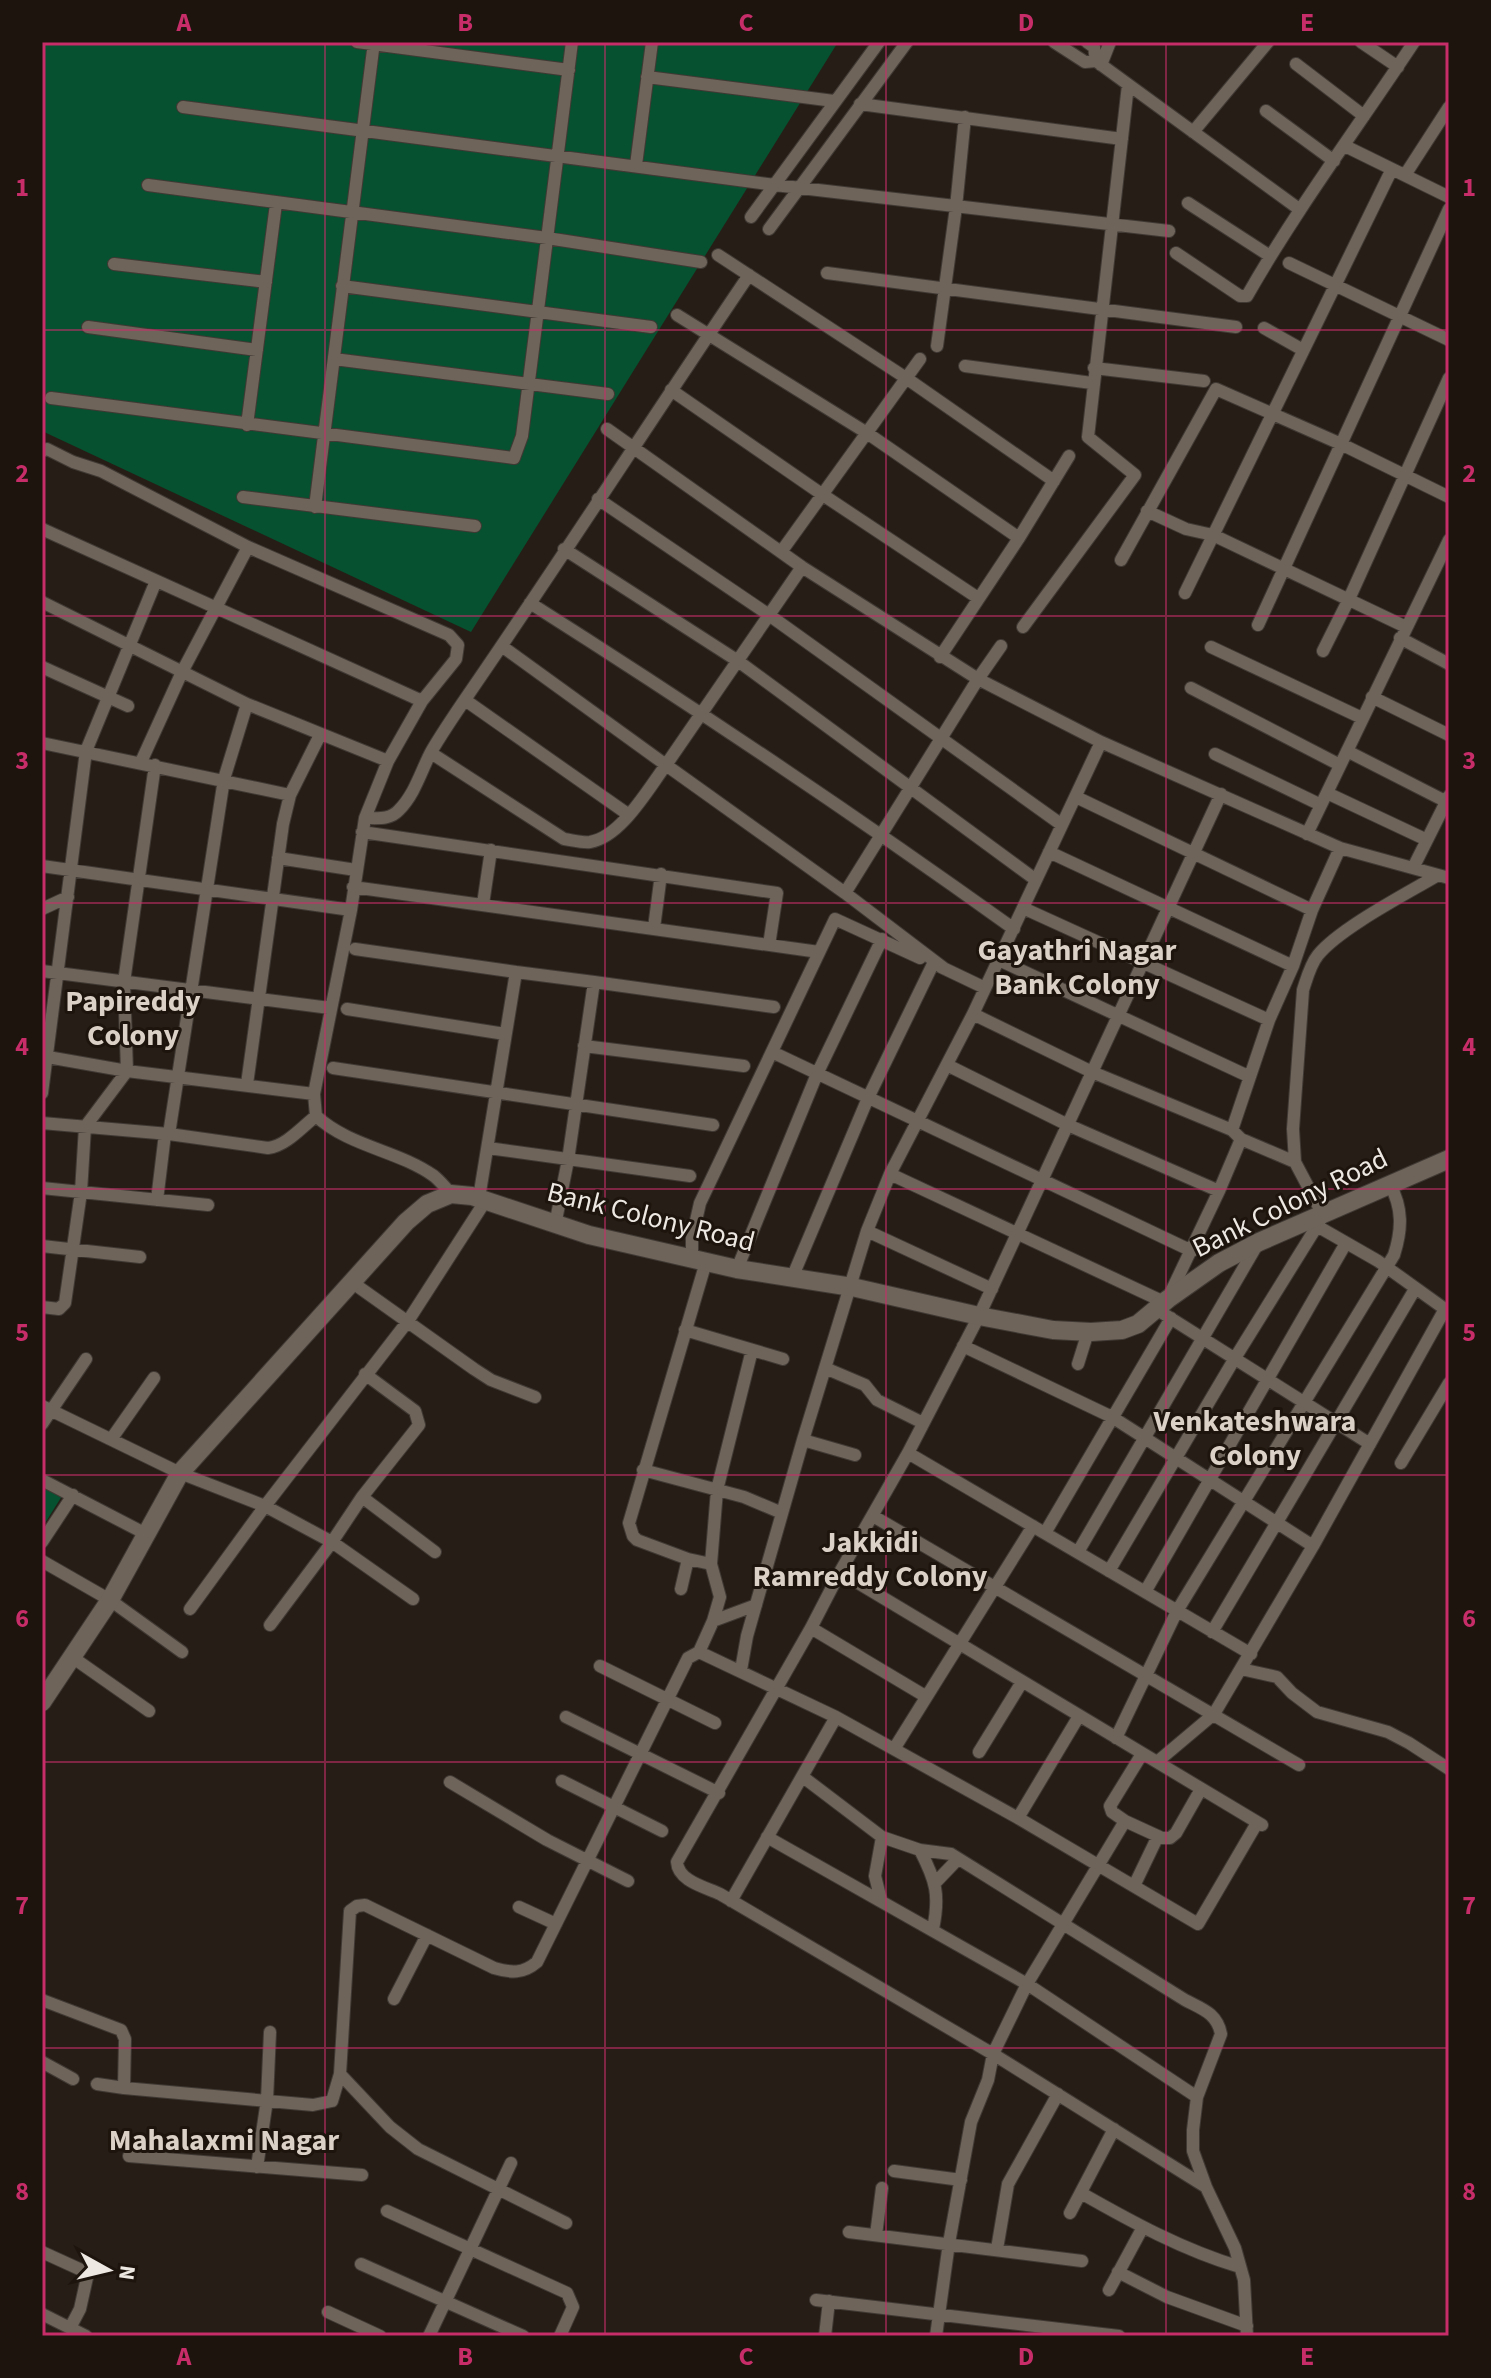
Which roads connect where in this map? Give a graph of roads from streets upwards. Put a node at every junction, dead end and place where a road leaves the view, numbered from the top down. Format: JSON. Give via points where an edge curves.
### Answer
{"nodes":[{"id":1,"x":357,"y":42,"type":"edge"},
{"id":2,"x":572,"y":42,"type":"edge"},
{"id":3,"x":652,"y":42,"type":"edge"},
{"id":4,"x":879,"y":42,"type":"edge"},
{"id":5,"x":907,"y":42,"type":"edge"},
{"id":6,"x":1054,"y":42,"type":"edge"},
{"id":7,"x":1087,"y":42,"type":"edge"},
{"id":8,"x":1110,"y":42,"type":"edge"},
{"id":9,"x":1268,"y":42,"type":"edge"},
{"id":10,"x":1361,"y":42,"type":"edge"},
{"id":11,"x":1414,"y":42,"type":"edge"},
{"id":12,"x":374,"y":43,"type":"edge"},
{"id":13,"x":1098,"y":63,"type":"junction"},
{"id":14,"x":1296,"y":64,"type":"dead end"},
{"id":15,"x":1398,"y":67,"type":"junction"},
{"id":16,"x":569,"y":70,"type":"junction"},
{"id":17,"x":647,"y":77,"type":"junction"},
{"id":18,"x":1128,"y":85,"type":"junction"},
{"id":19,"x":834,"y":101,"type":"junction"},
{"id":20,"x":860,"y":104,"type":"junction"},
{"id":21,"x":183,"y":107,"type":"dead end"},
{"id":22,"x":1449,"y":107,"type":"edge"},
{"id":23,"x":1266,"y":111,"type":"dead end"},
{"id":24,"x":1364,"y":116,"type":"junction"},
{"id":25,"x":965,"y":117,"type":"junction"},
{"id":26,"x":363,"y":131,"type":"junction"},
{"id":27,"x":1193,"y":132,"type":"junction"},
{"id":28,"x":1122,"y":139,"type":"junction"},
{"id":29,"x":1345,"y":146,"type":"junction"},
{"id":30,"x":558,"y":156,"type":"junction"},
{"id":31,"x":1334,"y":161,"type":"junction"},
{"id":32,"x":636,"y":165,"type":"junction"},
{"id":33,"x":1392,"y":169,"type":"junction"},
{"id":34,"x":1405,"y":175,"type":"junction"},
{"id":35,"x":148,"y":185,"type":"dead end"},
{"id":36,"x":775,"y":185,"type":"junction"},
{"id":37,"x":799,"y":187,"type":"junction"},
{"id":38,"x":1449,"y":197,"type":"edge"},
{"id":39,"x":1188,"y":203,"type":"dead end"},
{"id":40,"x":276,"y":204,"type":"junction"},
{"id":41,"x":956,"y":207,"type":"junction"},
{"id":42,"x":1299,"y":209,"type":"junction"},
{"id":43,"x":1449,"y":209,"type":"edge"},
{"id":44,"x":352,"y":214,"type":"junction"},
{"id":45,"x":751,"y":217,"type":"dead end"},
{"id":46,"x":1112,"y":225,"type":"junction"},
{"id":47,"x":769,"y":229,"type":"dead end"},
{"id":48,"x":1169,"y":231,"type":"dead end"},
{"id":49,"x":547,"y":238,"type":"junction"},
{"id":50,"x":1176,"y":253,"type":"dead end"},
{"id":51,"x":718,"y":255,"type":"dead end"},
{"id":52,"x":1270,"y":256,"type":"junction"},
{"id":53,"x":701,"y":262,"type":"dead end"},
{"id":54,"x":1289,"y":263,"type":"dead end"},
{"id":55,"x":114,"y":264,"type":"dead end"},
{"id":56,"x":827,"y":273,"type":"dead end"},
{"id":57,"x":749,"y":275,"type":"junction"},
{"id":58,"x":266,"y":282,"type":"junction"},
{"id":59,"x":1335,"y":285,"type":"junction"},
{"id":60,"x":342,"y":286,"type":"junction"},
{"id":61,"x":945,"y":289,"type":"junction"},
{"id":62,"x":1102,"y":309,"type":"junction"},
{"id":63,"x":538,"y":311,"type":"junction"},
{"id":64,"x":677,"y":315,"type":"dead end"},
{"id":65,"x":1400,"y":316,"type":"junction"},
{"id":66,"x":88,"y":327,"type":"dead end"},
{"id":67,"x":651,"y":327,"type":"dead end"},
{"id":68,"x":1236,"y":327,"type":"dead end"},
{"id":69,"x":1264,"y":328,"type":"dead end"},
{"id":70,"x":709,"y":335,"type":"junction"},
{"id":71,"x":1449,"y":340,"type":"edge"},
{"id":72,"x":937,"y":346,"type":"dead end"},
{"id":73,"x":257,"y":350,"type":"junction"},
{"id":74,"x":1303,"y":350,"type":"junction"},
{"id":75,"x":334,"y":359,"type":"junction"},
{"id":76,"x":920,"y":359,"type":"dead end"},
{"id":77,"x":965,"y":366,"type":"dead end"},
{"id":78,"x":1094,"y":368,"type":"junction"},
{"id":79,"x":906,"y":378,"type":"junction"},
{"id":80,"x":1449,"y":378,"type":"edge"},
{"id":81,"x":1204,"y":381,"type":"dead end"},
{"id":82,"x":529,"y":383,"type":"junction"},
{"id":83,"x":1092,"y":383,"type":"junction"},
{"id":84,"x":671,"y":390,"type":"junction"},
{"id":85,"x":608,"y":394,"type":"dead end"},
{"id":86,"x":51,"y":398,"type":"dead end"},
{"id":87,"x":1272,"y":414,"type":"junction"},
{"id":88,"x":247,"y":425,"type":"junction"},
{"id":89,"x":607,"y":429,"type":"dead end"},
{"id":90,"x":867,"y":433,"type":"junction"},
{"id":91,"x":325,"y":434,"type":"junction"},
{"id":92,"x":1341,"y":444,"type":"junction"},
{"id":93,"x":632,"y":447,"type":"junction"},
{"id":94,"x":42,"y":451,"type":"edge"},
{"id":95,"x":1069,"y":456,"type":"dead end"},
{"id":96,"x":1404,"y":475,"type":"junction"},
{"id":97,"x":1054,"y":481,"type":"junction"},
{"id":98,"x":823,"y":495,"type":"junction"},
{"id":99,"x":243,"y":497,"type":"dead end"},
{"id":100,"x":1449,"y":497,"type":"edge"},
{"id":101,"x":598,"y":499,"type":"junction"},
{"id":102,"x":315,"y":507,"type":"junction"},
{"id":103,"x":1147,"y":511,"type":"junction"},
{"id":104,"x":475,"y":526,"type":"dead end"},
{"id":105,"x":43,"y":529,"type":"edge"},
{"id":106,"x":1213,"y":535,"type":"junction"},
{"id":107,"x":1019,"y":538,"type":"junction"},
{"id":108,"x":42,"y":543,"type":"edge"},
{"id":109,"x":1447,"y":546,"type":"edge"},
{"id":110,"x":248,"y":547,"type":"junction"},
{"id":111,"x":564,"y":549,"type":"junction"},
{"id":112,"x":781,"y":552,"type":"junction"},
{"id":113,"x":1121,"y":560,"type":"dead end"},
{"id":114,"x":802,"y":567,"type":"junction"},
{"id":115,"x":1284,"y":568,"type":"junction"},
{"id":116,"x":156,"y":581,"type":"junction"},
{"id":117,"x":1185,"y":593,"type":"dead end"},
{"id":118,"x":978,"y":598,"type":"junction"},
{"id":119,"x":1349,"y":599,"type":"junction"},
{"id":120,"x":42,"y":602,"type":"edge"},
{"id":121,"x":530,"y":603,"type":"junction"},
{"id":122,"x":218,"y":607,"type":"junction"},
{"id":123,"x":769,"y":615,"type":"junction"},
{"id":124,"x":1258,"y":625,"type":"dead end"},
{"id":125,"x":1023,"y":627,"type":"dead end"},
{"id":126,"x":1403,"y":632,"type":"junction"},
{"id":127,"x":129,"y":646,"type":"junction"},
{"id":128,"x":1001,"y":646,"type":"dead end"},
{"id":129,"x":503,"y":647,"type":"junction"},
{"id":130,"x":1211,"y":647,"type":"dead end"},
{"id":131,"x":1323,"y":651,"type":"dead end"},
{"id":132,"x":940,"y":657,"type":"junction"},
{"id":133,"x":738,"y":661,"type":"junction"},
{"id":134,"x":1449,"y":663,"type":"edge"},
{"id":135,"x":42,"y":667,"type":"edge"},
{"id":136,"x":182,"y":672,"type":"junction"},
{"id":137,"x":978,"y":679,"type":"junction"},
{"id":138,"x":1191,"y":688,"type":"dead end"},
{"id":139,"x":108,"y":697,"type":"junction"},
{"id":140,"x":1372,"y":697,"type":"junction"},
{"id":141,"x":465,"y":700,"type":"junction"},
{"id":142,"x":422,"y":701,"type":"junction"},
{"id":143,"x":247,"y":704,"type":"junction"},
{"id":144,"x":128,"y":706,"type":"dead end"},
{"id":145,"x":701,"y":712,"type":"junction"},
{"id":146,"x":1362,"y":718,"type":"junction"},
{"id":147,"x":320,"y":735,"type":"junction"},
{"id":148,"x":1449,"y":735,"type":"edge"},
{"id":149,"x":940,"y":740,"type":"junction"},
{"id":150,"x":1101,"y":742,"type":"junction"},
{"id":151,"x":42,"y":743,"type":"edge"},
{"id":152,"x":86,"y":751,"type":"junction"},
{"id":153,"x":1347,"y":751,"type":"junction"},
{"id":154,"x":431,"y":753,"type":"junction"},
{"id":155,"x":1215,"y":754,"type":"dead end"},
{"id":156,"x":388,"y":761,"type":"junction"},
{"id":157,"x":141,"y":762,"type":"junction"},
{"id":158,"x":155,"y":765,"type":"junction"},
{"id":159,"x":666,"y":765,"type":"junction"},
{"id":160,"x":1340,"y":765,"type":"junction"},
{"id":161,"x":224,"y":779,"type":"junction"},
{"id":162,"x":911,"y":788,"type":"junction"},
{"id":163,"x":1327,"y":793,"type":"junction"},
{"id":164,"x":1221,"y":794,"type":"junction"},
{"id":165,"x":290,"y":795,"type":"junction"},
{"id":166,"x":1076,"y":797,"type":"junction"},
{"id":167,"x":1448,"y":800,"type":"edge"},
{"id":168,"x":1321,"y":805,"type":"junction"},
{"id":169,"x":629,"y":815,"type":"junction"},
{"id":170,"x":365,"y":818,"type":"junction"},
{"id":171,"x":1062,"y":825,"type":"junction"},
{"id":172,"x":362,"y":832,"type":"junction"},
{"id":173,"x":882,"y":834,"type":"junction"},
{"id":174,"x":1307,"y":834,"type":"junction"},
{"id":175,"x":1427,"y":840,"type":"junction"},
{"id":176,"x":1340,"y":848,"type":"junction"},
{"id":177,"x":491,"y":850,"type":"junction"},
{"id":178,"x":1049,"y":852,"type":"junction"},
{"id":179,"x":1193,"y":854,"type":"junction"},
{"id":180,"x":278,"y":858,"type":"junction"},
{"id":181,"x":42,"y":866,"type":"edge"},
{"id":182,"x":1413,"y":868,"type":"junction"},
{"id":183,"x":72,"y":870,"type":"junction"},
{"id":184,"x":356,"y":870,"type":"junction"},
{"id":185,"x":661,"y":874,"type":"junction"},
{"id":186,"x":1443,"y":876,"type":"edge"},
{"id":187,"x":139,"y":879,"type":"junction"},
{"id":188,"x":1036,"y":880,"type":"junction"},
{"id":189,"x":353,"y":887,"type":"junction"},
{"id":190,"x":206,"y":890,"type":"junction"},
{"id":191,"x":845,"y":893,"type":"junction"},
{"id":192,"x":68,"y":897,"type":"junction"},
{"id":193,"x":272,"y":899,"type":"junction"},
{"id":194,"x":483,"y":904,"type":"junction"},
{"id":195,"x":1023,"y":908,"type":"junction"},
{"id":196,"x":1168,"y":908,"type":"junction"},
{"id":197,"x":42,"y":909,"type":"edge"},
{"id":198,"x":351,"y":910,"type":"junction"},
{"id":199,"x":1312,"y":910,"type":"junction"},
{"id":200,"x":654,"y":928,"type":"junction"},
{"id":201,"x":1014,"y":929,"type":"junction"},
{"id":202,"x":882,"y":939,"type":"junction"},
{"id":203,"x":769,"y":945,"type":"junction"},
{"id":204,"x":355,"y":949,"type":"dead end"},
{"id":205,"x":819,"y":952,"type":"junction"},
{"id":206,"x":999,"y":960,"type":"junction"},
{"id":207,"x":1143,"y":963,"type":"junction"},
{"id":208,"x":933,"y":964,"type":"junction"},
{"id":209,"x":1293,"y":966,"type":"junction"},
{"id":210,"x":945,"y":969,"type":"junction"},
{"id":211,"x":42,"y":971,"type":"edge"},
{"id":212,"x":516,"y":972,"type":"junction"},
{"id":213,"x":58,"y":973,"type":"junction"},
{"id":214,"x":124,"y":982,"type":"junction"},
{"id":215,"x":594,"y":982,"type":"junction"},
{"id":216,"x":985,"y":988,"type":"junction"},
{"id":217,"x":191,"y":991,"type":"junction"},
{"id":218,"x":258,"y":999,"type":"junction"},
{"id":219,"x":774,"y":1007,"type":"dead end"},
{"id":220,"x":330,"y":1008,"type":"junction"},
{"id":221,"x":347,"y":1009,"type":"dead end"},
{"id":222,"x":973,"y":1014,"type":"junction"},
{"id":223,"x":1118,"y":1017,"type":"junction"},
{"id":224,"x":1269,"y":1020,"type":"junction"},
{"id":225,"x":505,"y":1034,"type":"junction"},
{"id":226,"x":584,"y":1046,"type":"junction"},
{"id":227,"x":772,"y":1052,"type":"junction"},
{"id":228,"x":44,"y":1057,"type":"edge"},
{"id":229,"x":947,"y":1065,"type":"junction"},
{"id":230,"x":744,"y":1066,"type":"dead end"},
{"id":231,"x":333,"y":1068,"type":"dead end"},
{"id":232,"x":127,"y":1071,"type":"junction"},
{"id":233,"x":1092,"y":1072,"type":"junction"},
{"id":234,"x":817,"y":1074,"type":"junction"},
{"id":235,"x":177,"y":1076,"type":"junction"},
{"id":236,"x":1248,"y":1076,"type":"junction"},
{"id":237,"x":247,"y":1084,"type":"junction"},
{"id":238,"x":497,"y":1091,"type":"junction"},
{"id":239,"x":42,"y":1093,"type":"edge"},
{"id":240,"x":314,"y":1094,"type":"junction"},
{"id":241,"x":868,"y":1098,"type":"junction"},
{"id":242,"x":576,"y":1102,"type":"junction"},
{"id":243,"x":316,"y":1116,"type":"junction"},
{"id":244,"x":916,"y":1121,"type":"junction"},
{"id":245,"x":42,"y":1123,"type":"edge"},
{"id":246,"x":713,"y":1125,"type":"dead end"},
{"id":247,"x":1068,"y":1125,"type":"junction"},
{"id":248,"x":85,"y":1127,"type":"junction"},
{"id":249,"x":167,"y":1134,"type":"junction"},
{"id":250,"x":1236,"y":1134,"type":"junction"},
{"id":251,"x":488,"y":1148,"type":"junction"},
{"id":252,"x":1449,"y":1159,"type":"edge"},
{"id":253,"x":568,"y":1160,"type":"junction"},
{"id":254,"x":1295,"y":1162,"type":"junction"},
{"id":255,"x":890,"y":1174,"type":"junction"},
{"id":256,"x":690,"y":1176,"type":"dead end"},
{"id":257,"x":1042,"y":1180,"type":"junction"},
{"id":258,"x":1390,"y":1185,"type":"junction"},
{"id":259,"x":42,"y":1188,"type":"edge"},
{"id":260,"x":1219,"y":1191,"type":"junction"},
{"id":261,"x":81,"y":1192,"type":"junction"},
{"id":262,"x":451,"y":1194,"type":"junction"},
{"id":263,"x":483,"y":1199,"type":"junction"},
{"id":264,"x":157,"y":1200,"type":"junction"},
{"id":265,"x":208,"y":1205,"type":"dead end"},
{"id":266,"x":1320,"y":1221,"type":"junction"},
{"id":267,"x":555,"y":1225,"type":"junction"},
{"id":268,"x":867,"y":1231,"type":"junction"},
{"id":269,"x":1017,"y":1234,"type":"junction"},
{"id":270,"x":1259,"y":1242,"type":"junction"},
{"id":271,"x":1346,"y":1243,"type":"junction"},
{"id":272,"x":42,"y":1246,"type":"edge"},
{"id":273,"x":72,"y":1249,"type":"junction"},
{"id":274,"x":1192,"y":1251,"type":"junction"},
{"id":275,"x":140,"y":1257,"type":"dead end"},
{"id":276,"x":699,"y":1260,"type":"junction"},
{"id":277,"x":1386,"y":1266,"type":"junction"},
{"id":278,"x":737,"y":1269,"type":"junction"},
{"id":279,"x":792,"y":1278,"type":"junction"},
{"id":280,"x":353,"y":1283,"type":"junction"},
{"id":281,"x":852,"y":1287,"type":"junction"},
{"id":282,"x":992,"y":1289,"type":"junction"},
{"id":283,"x":1415,"y":1289,"type":"junction"},
{"id":284,"x":42,"y":1307,"type":"edge"},
{"id":285,"x":1165,"y":1307,"type":"junction"},
{"id":286,"x":1447,"y":1310,"type":"edge"},
{"id":287,"x":979,"y":1316,"type":"junction"},
{"id":288,"x":408,"y":1321,"type":"junction"},
{"id":289,"x":685,"y":1330,"type":"junction"},
{"id":290,"x":1088,"y":1332,"type":"junction"},
{"id":291,"x":1203,"y":1339,"type":"junction"},
{"id":292,"x":963,"y":1346,"type":"junction"},
{"id":293,"x":752,"y":1350,"type":"junction"},
{"id":294,"x":1235,"y":1358,"type":"junction"},
{"id":295,"x":86,"y":1359,"type":"dead end"},
{"id":296,"x":783,"y":1359,"type":"dead end"},
{"id":297,"x":1078,"y":1364,"type":"dead end"},
{"id":298,"x":825,"y":1368,"type":"junction"},
{"id":299,"x":365,"y":1374,"type":"junction"},
{"id":300,"x":154,"y":1378,"type":"dead end"},
{"id":301,"x":1269,"y":1380,"type":"junction"},
{"id":302,"x":1449,"y":1383,"type":"edge"},
{"id":303,"x":535,"y":1397,"type":"dead end"},
{"id":304,"x":1303,"y":1401,"type":"junction"},
{"id":305,"x":46,"y":1408,"type":"edge"},
{"id":306,"x":1112,"y":1417,"type":"junction"},
{"id":307,"x":1336,"y":1422,"type":"junction"},
{"id":308,"x":923,"y":1423,"type":"junction"},
{"id":309,"x":42,"y":1424,"type":"edge"},
{"id":310,"x":112,"y":1438,"type":"junction"},
{"id":311,"x":1145,"y":1438,"type":"junction"},
{"id":312,"x":803,"y":1440,"type":"junction"},
{"id":313,"x":1370,"y":1444,"type":"junction"},
{"id":314,"x":908,"y":1453,"type":"junction"},
{"id":315,"x":855,"y":1455,"type":"dead end"},
{"id":316,"x":1177,"y":1459,"type":"junction"},
{"id":317,"x":1401,"y":1463,"type":"dead end"},
{"id":318,"x":643,"y":1470,"type":"junction"},
{"id":319,"x":180,"y":1473,"type":"junction"},
{"id":320,"x":42,"y":1480,"type":"edge"},
{"id":321,"x":1210,"y":1480,"type":"junction"},
{"id":322,"x":717,"y":1490,"type":"junction"},
{"id":323,"x":73,"y":1495,"type":"junction"},
{"id":324,"x":362,"y":1497,"type":"junction"},
{"id":325,"x":1243,"y":1501,"type":"junction"},
{"id":326,"x":265,"y":1506,"type":"junction"},
{"id":327,"x":782,"y":1513,"type":"junction"},
{"id":328,"x":873,"y":1516,"type":"junction"},
{"id":329,"x":1277,"y":1523,"type":"junction"},
{"id":330,"x":1033,"y":1526,"type":"junction"},
{"id":331,"x":1045,"y":1533,"type":"junction"},
{"id":332,"x":146,"y":1534,"type":"junction"},
{"id":333,"x":42,"y":1542,"type":"edge"},
{"id":334,"x":332,"y":1542,"type":"junction"},
{"id":335,"x":1313,"y":1546,"type":"junction"},
{"id":336,"x":435,"y":1552,"type":"dead end"},
{"id":337,"x":1078,"y":1552,"type":"junction"},
{"id":338,"x":688,"y":1559,"type":"junction"},
{"id":339,"x":42,"y":1561,"type":"edge"},
{"id":340,"x":711,"y":1564,"type":"junction"},
{"id":341,"x":1109,"y":1571,"type":"junction"},
{"id":342,"x":840,"y":1572,"type":"junction"},
{"id":343,"x":994,"y":1587,"type":"junction"},
{"id":344,"x":681,"y":1589,"type":"dead end"},
{"id":345,"x":1145,"y":1592,"type":"junction"},
{"id":346,"x":413,"y":1599,"type":"dead end"},
{"id":347,"x":110,"y":1600,"type":"junction"},
{"id":348,"x":756,"y":1605,"type":"junction"},
{"id":349,"x":190,"y":1609,"type":"dead end"},
{"id":350,"x":1177,"y":1611,"type":"junction"},
{"id":351,"x":713,"y":1621,"type":"junction"},
{"id":352,"x":270,"y":1625,"type":"dead end"},
{"id":353,"x":811,"y":1628,"type":"junction"},
{"id":354,"x":1212,"y":1632,"type":"junction"},
{"id":355,"x":957,"y":1644,"type":"junction"},
{"id":356,"x":182,"y":1652,"type":"dead end"},
{"id":357,"x":699,"y":1652,"type":"junction"},
{"id":358,"x":1251,"y":1654,"type":"junction"},
{"id":359,"x":72,"y":1657,"type":"junction"},
{"id":360,"x":600,"y":1666,"type":"dead end"},
{"id":361,"x":1241,"y":1669,"type":"junction"},
{"id":362,"x":741,"y":1670,"type":"junction"},
{"id":363,"x":1146,"y":1675,"type":"junction"},
{"id":364,"x":1022,"y":1682,"type":"junction"},
{"id":365,"x":777,"y":1689,"type":"junction"},
{"id":366,"x":925,"y":1696,"type":"junction"},
{"id":367,"x":669,"y":1700,"type":"junction"},
{"id":368,"x":42,"y":1702,"type":"edge"},
{"id":369,"x":149,"y":1711,"type":"dead end"},
{"id":370,"x":1214,"y":1714,"type":"junction"},
{"id":371,"x":1079,"y":1716,"type":"junction"},
{"id":372,"x":566,"y":1717,"type":"dead end"},
{"id":373,"x":836,"y":1717,"type":"junction"},
{"id":374,"x":715,"y":1723,"type":"dead end"},
{"id":375,"x":1116,"y":1738,"type":"junction"},
{"id":376,"x":894,"y":1749,"type":"junction"},
{"id":377,"x":979,"y":1752,"type":"dead end"},
{"id":378,"x":642,"y":1754,"type":"junction"},
{"id":379,"x":1142,"y":1754,"type":"junction"},
{"id":380,"x":1157,"y":1762,"type":"junction"},
{"id":381,"x":1299,"y":1765,"type":"dead end"},
{"id":382,"x":1449,"y":1769,"type":"edge"},
{"id":383,"x":803,"y":1777,"type":"junction"},
{"id":384,"x":562,"y":1781,"type":"dead end"},
{"id":385,"x":450,"y":1782,"type":"dead end"},
{"id":386,"x":1201,"y":1789,"type":"junction"},
{"id":387,"x":719,"y":1793,"type":"junction"},
{"id":388,"x":615,"y":1809,"type":"junction"},
{"id":389,"x":1018,"y":1818,"type":"junction"},
{"id":390,"x":1125,"y":1821,"type":"junction"},
{"id":391,"x":662,"y":1831,"type":"dead end"},
{"id":392,"x":1158,"y":1836,"type":"junction"},
{"id":393,"x":767,"y":1837,"type":"junction"},
{"id":394,"x":882,"y":1837,"type":"junction"},
{"id":395,"x":920,"y":1850,"type":"junction"},
{"id":396,"x":958,"y":1859,"type":"junction"},
{"id":397,"x":588,"y":1860,"type":"junction"},
{"id":398,"x":1099,"y":1867,"type":"junction"},
{"id":399,"x":628,"y":1881,"type":"dead end"},
{"id":400,"x":935,"y":1883,"type":"junction"},
{"id":401,"x":1134,"y":1886,"type":"junction"},
{"id":402,"x":881,"y":1900,"type":"junction"},
{"id":403,"x":731,"y":1901,"type":"junction"},
{"id":404,"x":519,"y":1907,"type":"dead end"},
{"id":405,"x":556,"y":1924,"type":"junction"},
{"id":406,"x":1063,"y":1924,"type":"junction"},
{"id":407,"x":933,"y":1929,"type":"junction"},
{"id":408,"x":427,"y":1935,"type":"junction"},
{"id":409,"x":1027,"y":1984,"type":"junction"},
{"id":410,"x":394,"y":1999,"type":"dead end"},
{"id":411,"x":42,"y":2000,"type":"edge"},
{"id":412,"x":270,"y":2032,"type":"dead end"},
{"id":413,"x":993,"y":2054,"type":"junction"},
{"id":414,"x":42,"y":2062,"type":"edge"},
{"id":415,"x":340,"y":2074,"type":"junction"},
{"id":416,"x":73,"y":2079,"type":"dead end"},
{"id":417,"x":97,"y":2084,"type":"dead end"},
{"id":418,"x":124,"y":2088,"type":"junction"},
{"id":419,"x":1058,"y":2094,"type":"junction"},
{"id":420,"x":1197,"y":2097,"type":"junction"},
{"id":421,"x":267,"y":2100,"type":"junction"},
{"id":422,"x":1114,"y":2129,"type":"junction"},
{"id":423,"x":129,"y":2156,"type":"dead end"},
{"id":424,"x":511,"y":2163,"type":"dead end"},
{"id":425,"x":257,"y":2167,"type":"junction"},
{"id":426,"x":894,"y":2171,"type":"dead end"},
{"id":427,"x":362,"y":2175,"type":"dead end"},
{"id":428,"x":961,"y":2180,"type":"junction"},
{"id":429,"x":1206,"y":2187,"type":"junction"},
{"id":430,"x":882,"y":2188,"type":"dead end"},
{"id":431,"x":498,"y":2191,"type":"junction"},
{"id":432,"x":1081,"y":2193,"type":"junction"},
{"id":433,"x":387,"y":2211,"type":"dead end"},
{"id":434,"x":1070,"y":2213,"type":"dead end"},
{"id":435,"x":566,"y":2223,"type":"dead end"},
{"id":436,"x":1143,"y":2227,"type":"junction"},
{"id":437,"x":849,"y":2232,"type":"dead end"},
{"id":438,"x":876,"y":2235,"type":"junction"},
{"id":439,"x":949,"y":2243,"type":"junction"},
{"id":440,"x":470,"y":2249,"type":"junction"},
{"id":441,"x":997,"y":2249,"type":"junction"},
{"id":442,"x":42,"y":2252,"type":"edge"},
{"id":443,"x":1082,"y":2261,"type":"dead end"},
{"id":444,"x":361,"y":2264,"type":"dead end"},
{"id":445,"x":1240,"y":2267,"type":"junction"},
{"id":446,"x":1118,"y":2272,"type":"junction"},
{"id":447,"x":1109,"y":2290,"type":"dead end"},
{"id":448,"x":444,"y":2300,"type":"junction"},
{"id":449,"x":328,"y":2312,"type":"dead end"},
{"id":450,"x":42,"y":2314,"type":"edge"},
{"id":451,"x":939,"y":2315,"type":"junction"},
{"id":452,"x":70,"y":2328,"type":"junction"},
{"id":453,"x":1247,"y":2331,"type":"edge"},
{"id":454,"x":86,"y":2336,"type":"edge"},
{"id":455,"x":380,"y":2336,"type":"edge"},
{"id":456,"x":429,"y":2336,"type":"edge"},
{"id":457,"x":523,"y":2336,"type":"edge"},
{"id":458,"x":560,"y":2336,"type":"edge"},
{"id":459,"x":825,"y":2336,"type":"edge"},
{"id":460,"x":936,"y":2336,"type":"edge"},
{"id":461,"x":1119,"y":2336,"type":"edge"}],
"edges":[{"from":1,"to":12,"type":"street"},
{"from":2,"to":16,"type":"street"},
{"from":3,"to":17,"type":"street"},
{"from":4,"to":19,"type":"street"},
{"from":5,"to":20,"type":"street"},
{"from":6,"to":13,"type":"street","via":[[1085,62]]},
{"from":7,"to":13,"type":"street"},
{"from":8,"to":13,"type":"street"},
{"from":9,"to":27,"type":"street"},
{"from":10,"to":15,"type":"street"},
{"from":11,"to":15,"type":"street"},
{"from":12,"to":16,"type":"street"},
{"from":12,"to":26,"type":"street"},
{"from":13,"to":18,"type":"street"},
{"from":14,"to":24,"type":"street"},
{"from":15,"to":24,"type":"street"},
{"from":16,"to":30,"type":"street"},
{"from":17,"to":19,"type":"street"},
{"from":17,"to":32,"type":"street"},
{"from":18,"to":27,"type":"street"},
{"from":18,"to":28,"type":"street"},
{"from":19,"to":36,"type":"street"},
{"from":20,"to":25,"type":"street"},
{"from":20,"to":37,"type":"street"},
{"from":21,"to":26,"type":"street"},
{"from":22,"to":34,"type":"street"},
{"from":23,"to":31,"type":"street"},
{"from":24,"to":29,"type":"street"},
{"from":25,"to":28,"type":"street"},
{"from":25,"to":41,"type":"street"},
{"from":26,"to":30,"type":"street"},
{"from":26,"to":44,"type":"street"},
{"from":27,"to":42,"type":"street"},
{"from":28,"to":46,"type":"street"},
{"from":29,"to":31,"type":"street"},
{"from":29,"to":33,"type":"street"},
{"from":30,"to":32,"type":"street"},
{"from":30,"to":49,"type":"street"},
{"from":31,"to":42,"type":"street"},
{"from":32,"to":36,"type":"street"},
{"from":33,"to":34,"type":"street"},
{"from":33,"to":59,"type":"street"},
{"from":34,"to":38,"type":"street"},
{"from":35,"to":40,"type":"street"},
{"from":36,"to":37,"type":"street"},
{"from":36,"to":45,"type":"street"},
{"from":37,"to":41,"type":"street"},
{"from":37,"to":47,"type":"street"},
{"from":39,"to":52,"type":"street"},
{"from":40,"to":44,"type":"street"},
{"from":40,"to":58,"type":"street"},
{"from":41,"to":46,"type":"street"},
{"from":41,"to":61,"type":"street"},
{"from":42,"to":52,"type":"street"},
{"from":43,"to":65,"type":"street"},
{"from":44,"to":49,"type":"street"},
{"from":44,"to":60,"type":"street"},
{"from":46,"to":48,"type":"street"},
{"from":46,"to":62,"type":"street"},
{"from":49,"to":53,"type":"street"},
{"from":49,"to":63,"type":"street"},
{"from":50,"to":52,"type":"street","via":[[1244,297]]},
{"from":51,"to":57,"type":"street"},
{"from":54,"to":59,"type":"street"},
{"from":55,"to":58,"type":"street"},
{"from":56,"to":61,"type":"street"},
{"from":57,"to":70,"type":"street"},
{"from":57,"to":79,"type":"street"},
{"from":58,"to":73,"type":"street"},
{"from":59,"to":65,"type":"street"},
{"from":59,"to":74,"type":"street"},
{"from":60,"to":63,"type":"street"},
{"from":60,"to":75,"type":"street"},
{"from":61,"to":62,"type":"street"},
{"from":61,"to":72,"type":"street"},
{"from":62,"to":68,"type":"street"},
{"from":62,"to":78,"type":"street"},
{"from":63,"to":67,"type":"street"},
{"from":63,"to":82,"type":"street"},
{"from":64,"to":70,"type":"street"},
{"from":65,"to":71,"type":"street"},
{"from":65,"to":92,"type":"street"},
{"from":66,"to":73,"type":"street"},
{"from":69,"to":74,"type":"street"},
{"from":70,"to":84,"type":"street"},
{"from":70,"to":90,"type":"street"},
{"from":73,"to":88,"type":"street"},
{"from":74,"to":87,"type":"street"},
{"from":75,"to":82,"type":"street"},
{"from":75,"to":91,"type":"street"},
{"from":76,"to":79,"type":"street"},
{"from":77,"to":83,"type":"street"},
{"from":78,"to":81,"type":"street"},
{"from":78,"to":83,"type":"street"},
{"from":79,"to":90,"type":"street"},
{"from":79,"to":97,"type":"street"},
{"from":80,"to":96,"type":"street"},
{"from":82,"to":85,"type":"street"},
{"from":82,"to":91,"type":"street","via":[[521,445],[514,458]]},
{"from":83,"to":125,"type":"street","via":[[1088,437],[1135,475]]},
{"from":84,"to":93,"type":"street"},
{"from":84,"to":98,"type":"street"},
{"from":86,"to":88,"type":"street"},
{"from":87,"to":92,"type":"street"},
{"from":87,"to":103,"type":"street","via":[[1216,389]]},
{"from":87,"to":106,"type":"street"},
{"from":88,"to":91,"type":"street"},
{"from":89,"to":93,"type":"street"},
{"from":90,"to":98,"type":"street"},
{"from":90,"to":107,"type":"street"},
{"from":91,"to":102,"type":"street"},
{"from":92,"to":96,"type":"street"},
{"from":92,"to":115,"type":"street"},
{"from":93,"to":101,"type":"street"},
{"from":93,"to":112,"type":"street"},
{"from":94,"to":110,"type":"street","via":[[101,471]]},
{"from":95,"to":97,"type":"street"},
{"from":96,"to":100,"type":"street"},
{"from":96,"to":119,"type":"street"},
{"from":97,"to":107,"type":"street"},
{"from":98,"to":112,"type":"street"},
{"from":98,"to":118,"type":"street"},
{"from":99,"to":102,"type":"street"},
{"from":101,"to":111,"type":"street"},
{"from":101,"to":123,"type":"street"},
{"from":102,"to":104,"type":"street"},
{"from":103,"to":106,"type":"street"},
{"from":103,"to":113,"type":"street"},
{"from":105,"to":108,"type":"street"},
{"from":105,"to":116,"type":"street"},
{"from":106,"to":115,"type":"street"},
{"from":106,"to":117,"type":"street"},
{"from":107,"to":118,"type":"street"},
{"from":109,"to":126,"type":"street"},
{"from":110,"to":122,"type":"street"},
{"from":110,"to":142,"type":"street","via":[[449,635],[458,645],[456,659]]},
{"from":111,"to":121,"type":"street"},
{"from":111,"to":133,"type":"street"},
{"from":112,"to":114,"type":"street"},
{"from":114,"to":123,"type":"street"},
{"from":114,"to":132,"type":"street"},
{"from":115,"to":119,"type":"street"},
{"from":115,"to":124,"type":"street"},
{"from":116,"to":122,"type":"street"},
{"from":116,"to":127,"type":"street"},
{"from":118,"to":132,"type":"street"},
{"from":119,"to":126,"type":"street"},
{"from":119,"to":131,"type":"street"},
{"from":120,"to":127,"type":"street"},
{"from":121,"to":129,"type":"street"},
{"from":121,"to":145,"type":"street"},
{"from":122,"to":136,"type":"street"},
{"from":122,"to":142,"type":"street"},
{"from":123,"to":133,"type":"street"},
{"from":123,"to":149,"type":"street"},
{"from":126,"to":134,"type":"street"},
{"from":126,"to":140,"type":"street"},
{"from":127,"to":136,"type":"street"},
{"from":127,"to":139,"type":"street"},
{"from":128,"to":137,"type":"street"},
{"from":129,"to":141,"type":"street"},
{"from":129,"to":159,"type":"street"},
{"from":130,"to":146,"type":"street"},
{"from":132,"to":137,"type":"street"},
{"from":133,"to":145,"type":"street"},
{"from":133,"to":162,"type":"street"},
{"from":135,"to":139,"type":"street"},
{"from":136,"to":143,"type":"street"},
{"from":136,"to":157,"type":"street"},
{"from":137,"to":149,"type":"street"},
{"from":137,"to":150,"type":"street"},
{"from":138,"to":160,"type":"street"},
{"from":139,"to":144,"type":"street"},
{"from":139,"to":152,"type":"street"},
{"from":140,"to":146,"type":"street"},
{"from":140,"to":148,"type":"street"},
{"from":141,"to":154,"type":"street"},
{"from":141,"to":169,"type":"street"},
{"from":142,"to":156,"type":"street"},
{"from":143,"to":147,"type":"street"},
{"from":143,"to":161,"type":"street"},
{"from":145,"to":159,"type":"street"},
{"from":145,"to":173,"type":"street"},
{"from":146,"to":153,"type":"street"},
{"from":147,"to":156,"type":"street"},
{"from":147,"to":165,"type":"street"},
{"from":149,"to":162,"type":"street"},
{"from":149,"to":171,"type":"street"},
{"from":150,"to":164,"type":"street"},
{"from":150,"to":166,"type":"street"},
{"from":151,"to":152,"type":"street"},
{"from":152,"to":157,"type":"street"},
{"from":152,"to":183,"type":"street"},
{"from":153,"to":160,"type":"street"},
{"from":153,"to":167,"type":"street"},
{"from":154,"to":169,"type":"street","via":[[564,839],[587,843],[604,837]]},
{"from":154,"to":170,"type":"street","via":[[397,813]]},
{"from":155,"to":168,"type":"street"},
{"from":156,"to":170,"type":"street"},
{"from":157,"to":158,"type":"street"},
{"from":158,"to":161,"type":"street"},
{"from":158,"to":187,"type":"street"},
{"from":159,"to":169,"type":"street"},
{"from":159,"to":191,"type":"street"},
{"from":160,"to":163,"type":"street"},
{"from":161,"to":165,"type":"street"},
{"from":161,"to":190,"type":"street"},
{"from":162,"to":173,"type":"street"},
{"from":162,"to":188,"type":"street"},
{"from":163,"to":168,"type":"street"},
{"from":163,"to":175,"type":"street"},
{"from":164,"to":174,"type":"street"},
{"from":164,"to":179,"type":"street"},
{"from":165,"to":180,"type":"street"},
{"from":166,"to":171,"type":"street"},
{"from":166,"to":179,"type":"street"},
{"from":167,"to":175,"type":"street"},
{"from":168,"to":174,"type":"street"},
{"from":170,"to":172,"type":"street"},
{"from":171,"to":178,"type":"street"},
{"from":172,"to":177,"type":"street"},
{"from":172,"to":184,"type":"street"},
{"from":173,"to":191,"type":"street"},
{"from":173,"to":201,"type":"street"},
{"from":174,"to":176,"type":"street"},
{"from":175,"to":182,"type":"street"},
{"from":176,"to":182,"type":"street"},
{"from":176,"to":199,"type":"street"},
{"from":177,"to":185,"type":"street"},
{"from":177,"to":194,"type":"street"},
{"from":178,"to":188,"type":"street"},
{"from":178,"to":196,"type":"street"},
{"from":179,"to":196,"type":"street"},
{"from":179,"to":199,"type":"street"},
{"from":180,"to":184,"type":"street"},
{"from":180,"to":193,"type":"street"},
{"from":181,"to":183,"type":"street"},
{"from":182,"to":186,"type":"street"},
{"from":183,"to":187,"type":"street"},
{"from":183,"to":192,"type":"street"},
{"from":184,"to":189,"type":"street"},
{"from":185,"to":200,"type":"street"},
{"from":185,"to":203,"type":"street","via":[[777,893]]},
{"from":186,"to":254,"type":"street","via":[[1346,932],[1319,954],[1309,971],[1295,1076]]},
{"from":187,"to":190,"type":"street"},
{"from":187,"to":214,"type":"street"},
{"from":188,"to":195,"type":"street"},
{"from":189,"to":194,"type":"street"},
{"from":189,"to":198,"type":"street"},
{"from":190,"to":193,"type":"street"},
{"from":190,"to":217,"type":"street"},
{"from":191,"to":210,"type":"street"},
{"from":192,"to":197,"type":"street"},
{"from":192,"to":213,"type":"street"},
{"from":193,"to":198,"type":"street"},
{"from":193,"to":218,"type":"street"},
{"from":194,"to":200,"type":"street"},
{"from":195,"to":201,"type":"street"},
{"from":195,"to":207,"type":"street"},
{"from":196,"to":207,"type":"street"},
{"from":196,"to":209,"type":"street"},
{"from":198,"to":220,"type":"street"},
{"from":199,"to":209,"type":"street"},
{"from":200,"to":203,"type":"street"},
{"from":201,"to":206,"type":"street"},
{"from":202,"to":205,"type":"street","via":[[835,919]]},
{"from":202,"to":208,"type":"street"},
{"from":202,"to":234,"type":"street"},
{"from":203,"to":205,"type":"street"},
{"from":204,"to":212,"type":"street"},
{"from":205,"to":227,"type":"street"},
{"from":206,"to":216,"type":"street"},
{"from":206,"to":223,"type":"street"},
{"from":207,"to":223,"type":"street"},
{"from":207,"to":224,"type":"street"},
{"from":208,"to":210,"type":"street"},
{"from":208,"to":241,"type":"street"},
{"from":209,"to":224,"type":"street"},
{"from":210,"to":216,"type":"street"},
{"from":211,"to":213,"type":"street"},
{"from":212,"to":215,"type":"street"},
{"from":212,"to":225,"type":"street"},
{"from":213,"to":214,"type":"street"},
{"from":213,"to":228,"type":"street"},
{"from":214,"to":217,"type":"street"},
{"from":214,"to":232,"type":"street"},
{"from":215,"to":219,"type":"street"},
{"from":215,"to":226,"type":"street"},
{"from":216,"to":222,"type":"street"},
{"from":217,"to":218,"type":"street"},
{"from":217,"to":235,"type":"street"},
{"from":218,"to":220,"type":"street"},
{"from":218,"to":237,"type":"street"},
{"from":220,"to":240,"type":"street"},
{"from":221,"to":225,"type":"street"},
{"from":222,"to":229,"type":"street"},
{"from":222,"to":233,"type":"street"},
{"from":223,"to":233,"type":"street"},
{"from":223,"to":236,"type":"street"},
{"from":224,"to":236,"type":"street"},
{"from":225,"to":238,"type":"street"},
{"from":226,"to":230,"type":"street"},
{"from":226,"to":242,"type":"street"},
{"from":227,"to":234,"type":"street"},
{"from":227,"to":276,"type":"street","via":[[700,1203],[695,1221]]},
{"from":228,"to":232,"type":"street"},
{"from":228,"to":239,"type":"street"},
{"from":229,"to":244,"type":"street"},
{"from":229,"to":247,"type":"street"},
{"from":231,"to":238,"type":"street"},
{"from":232,"to":235,"type":"street"},
{"from":232,"to":248,"type":"street"},
{"from":233,"to":247,"type":"street"},
{"from":233,"to":250,"type":"street"},
{"from":234,"to":241,"type":"street"},
{"from":234,"to":278,"type":"street"},
{"from":235,"to":237,"type":"street"},
{"from":235,"to":249,"type":"street"},
{"from":236,"to":250,"type":"street"},
{"from":237,"to":240,"type":"street"},
{"from":238,"to":242,"type":"street"},
{"from":238,"to":251,"type":"street"},
{"from":240,"to":243,"type":"street"},
{"from":241,"to":244,"type":"street"},
{"from":241,"to":279,"type":"street"},
{"from":242,"to":246,"type":"street"},
{"from":242,"to":253,"type":"street"},
{"from":243,"to":249,"type":"street","via":[[277,1147]]},
{"from":243,"to":262,"type":"street","via":[[333,1131],[435,1177]]},
{"from":244,"to":255,"type":"street"},
{"from":244,"to":257,"type":"street"},
{"from":245,"to":248,"type":"street"},
{"from":247,"to":257,"type":"street"},
{"from":247,"to":260,"type":"street"},
{"from":248,"to":249,"type":"street"},
{"from":248,"to":261,"type":"street"},
{"from":249,"to":264,"type":"street"},
{"from":250,"to":254,"type":"street"},
{"from":250,"to":260,"type":"street"},
{"from":251,"to":253,"type":"street"},
{"from":251,"to":263,"type":"street"},
{"from":252,"to":258,"type":"street","name":"Bank Colony Road"},
{"from":253,"to":256,"type":"street"},
{"from":253,"to":267,"type":"street"},
{"from":254,"to":266,"type":"street"},
{"from":255,"to":268,"type":"street"},
{"from":255,"to":269,"type":"street"},
{"from":257,"to":269,"type":"street"},
{"from":257,"to":274,"type":"street"},
{"from":258,"to":266,"type":"street","name":"Bank Colony Road"},
{"from":258,"to":277,"type":"street","via":[[1401,1227]]},
{"from":259,"to":261,"type":"street"},
{"from":260,"to":274,"type":"street"},
{"from":261,"to":264,"type":"street"},
{"from":261,"to":273,"type":"street"},
{"from":262,"to":263,"type":"street","name":"Bank Colony Road"},
{"from":262,"to":280,"type":"street","via":[[427,1204],[406,1222]]},
{"from":263,"to":267,"type":"street","name":"Bank Colony Road"},
{"from":263,"to":288,"type":"street"},
{"from":264,"to":265,"type":"street"},
{"from":266,"to":270,"type":"street","name":"Bank Colony Road"},
{"from":266,"to":271,"type":"street"},
{"from":266,"to":294,"type":"street"},
{"from":267,"to":276,"type":"street","name":"Bank Colony Road"},
{"from":268,"to":281,"type":"street"},
{"from":268,"to":282,"type":"street"},
{"from":269,"to":282,"type":"street"},
{"from":269,"to":285,"type":"street"},
{"from":270,"to":285,"type":"street","name":"Bank Colony Road","via":[[1219,1263]]},
{"from":270,"to":291,"type":"street"},
{"from":271,"to":277,"type":"street"},
{"from":271,"to":301,"type":"street"},
{"from":272,"to":273,"type":"street"},
{"from":273,"to":275,"type":"street"},
{"from":273,"to":284,"type":"street","via":[[65,1303],[59,1309]]},
{"from":274,"to":285,"type":"street"},
{"from":276,"to":278,"type":"street","name":"Bank Colony Road"},
{"from":276,"to":289,"type":"street"},
{"from":277,"to":283,"type":"street"},
{"from":277,"to":304,"type":"street"},
{"from":278,"to":279,"type":"street","name":"Bank Colony Road"},
{"from":279,"to":281,"type":"street","name":"Bank Colony Road"},
{"from":280,"to":288,"type":"street"},
{"from":280,"to":319,"type":"street"},
{"from":281,"to":287,"type":"street","name":"Bank Colony Road"},
{"from":281,"to":298,"type":"street"},
{"from":282,"to":287,"type":"street"},
{"from":283,"to":286,"type":"street"},
{"from":283,"to":307,"type":"street"},
{"from":285,"to":290,"type":"street","name":"Bank Colony Road","via":[[1132,1327]]},
{"from":285,"to":291,"type":"street"},
{"from":285,"to":306,"type":"street"},
{"from":286,"to":313,"type":"street"},
{"from":287,"to":290,"type":"street","name":"Bank Colony Road"},
{"from":287,"to":292,"type":"street"},
{"from":288,"to":299,"type":"street"},
{"from":288,"to":303,"type":"street","via":[[491,1380]]},
{"from":289,"to":293,"type":"street"},
{"from":289,"to":318,"type":"street"},
{"from":290,"to":297,"type":"street"},
{"from":291,"to":294,"type":"street"},
{"from":291,"to":311,"type":"street"},
{"from":292,"to":306,"type":"street"},
{"from":292,"to":308,"type":"street"},
{"from":293,"to":296,"type":"street"},
{"from":293,"to":322,"type":"street"},
{"from":294,"to":301,"type":"street"},
{"from":294,"to":316,"type":"street"},
{"from":295,"to":305,"type":"street"},
{"from":298,"to":308,"type":"street","via":[[865,1385],[877,1400]]},
{"from":298,"to":312,"type":"street"},
{"from":299,"to":324,"type":"street","via":[[415,1411],[419,1425]]},
{"from":299,"to":326,"type":"street"},
{"from":300,"to":310,"type":"street"},
{"from":301,"to":304,"type":"street"},
{"from":301,"to":321,"type":"street"},
{"from":302,"to":317,"type":"street"},
{"from":304,"to":307,"type":"street"},
{"from":304,"to":325,"type":"street"},
{"from":305,"to":309,"type":"street"},
{"from":305,"to":310,"type":"street"},
{"from":306,"to":311,"type":"street"},
{"from":306,"to":331,"type":"street"},
{"from":307,"to":313,"type":"street"},
{"from":307,"to":329,"type":"street"},
{"from":308,"to":314,"type":"street"},
{"from":310,"to":319,"type":"street"},
{"from":311,"to":316,"type":"street"},
{"from":311,"to":337,"type":"street"},
{"from":312,"to":315,"type":"street"},
{"from":312,"to":327,"type":"street"},
{"from":313,"to":335,"type":"street"},
{"from":314,"to":328,"type":"street"},
{"from":314,"to":330,"type":"street"},
{"from":316,"to":321,"type":"street"},
{"from":316,"to":341,"type":"street"},
{"from":318,"to":322,"type":"street"},
{"from":318,"to":338,"type":"street","via":[[629,1523],[633,1536]]},
{"from":319,"to":326,"type":"street"},
{"from":319,"to":332,"type":"street"},
{"from":320,"to":323,"type":"street"},
{"from":321,"to":325,"type":"street"},
{"from":321,"to":345,"type":"street"},
{"from":322,"to":327,"type":"street"},
{"from":322,"to":340,"type":"street"},
{"from":323,"to":332,"type":"street"},
{"from":323,"to":333,"type":"street"},
{"from":324,"to":334,"type":"street"},
{"from":324,"to":336,"type":"street"},
{"from":325,"to":329,"type":"street"},
{"from":325,"to":350,"type":"street"},
{"from":326,"to":334,"type":"street"},
{"from":326,"to":349,"type":"street"},
{"from":327,"to":348,"type":"street"},
{"from":328,"to":342,"type":"street"},
{"from":328,"to":343,"type":"street"},
{"from":329,"to":335,"type":"street"},
{"from":329,"to":354,"type":"street"},
{"from":330,"to":331,"type":"street"},
{"from":330,"to":343,"type":"street"},
{"from":331,"to":337,"type":"street"},
{"from":332,"to":347,"type":"street"},
{"from":334,"to":346,"type":"street"},
{"from":334,"to":352,"type":"street"},
{"from":335,"to":358,"type":"street"},
{"from":337,"to":341,"type":"street"},
{"from":338,"to":340,"type":"street"},
{"from":338,"to":344,"type":"street"},
{"from":339,"to":347,"type":"street"},
{"from":340,"to":351,"type":"street","via":[[720,1597]]},
{"from":341,"to":345,"type":"street"},
{"from":342,"to":353,"type":"street"},
{"from":342,"to":355,"type":"street"},
{"from":343,"to":355,"type":"street"},
{"from":343,"to":363,"type":"street"},
{"from":345,"to":350,"type":"street"},
{"from":347,"to":356,"type":"street"},
{"from":347,"to":359,"type":"street"},
{"from":348,"to":351,"type":"street"},
{"from":348,"to":362,"type":"street"},
{"from":350,"to":354,"type":"street"},
{"from":350,"to":363,"type":"street"},
{"from":351,"to":357,"type":"street"},
{"from":353,"to":365,"type":"street"},
{"from":353,"to":366,"type":"street"},
{"from":354,"to":358,"type":"street"},
{"from":355,"to":364,"type":"street"},
{"from":355,"to":366,"type":"street"},
{"from":357,"to":362,"type":"street"},
{"from":357,"to":367,"type":"street","via":[[688,1658]]},
{"from":358,"to":361,"type":"street"},
{"from":359,"to":368,"type":"street"},
{"from":359,"to":369,"type":"street"},
{"from":360,"to":367,"type":"street"},
{"from":361,"to":370,"type":"street"},
{"from":361,"to":382,"type":"street","via":[[1277,1677],[1317,1712],[1388,1732]]},
{"from":362,"to":365,"type":"street"},
{"from":363,"to":370,"type":"street"},
{"from":363,"to":375,"type":"street"},
{"from":364,"to":371,"type":"street"},
{"from":364,"to":377,"type":"street"},
{"from":365,"to":373,"type":"street"},
{"from":365,"to":387,"type":"street"},
{"from":366,"to":376,"type":"street"},
{"from":367,"to":374,"type":"street"},
{"from":367,"to":378,"type":"street"},
{"from":370,"to":380,"type":"street"},
{"from":370,"to":381,"type":"street"},
{"from":371,"to":375,"type":"street"},
{"from":371,"to":389,"type":"street"},
{"from":372,"to":378,"type":"street"},
{"from":373,"to":376,"type":"street"},
{"from":373,"to":383,"type":"street"},
{"from":375,"to":379,"type":"street"},
{"from":376,"to":389,"type":"street"},
{"from":378,"to":387,"type":"street"},
{"from":378,"to":388,"type":"street"},
{"from":379,"to":380,"type":"street"},
{"from":379,"to":390,"type":"street","via":[[1110,1806]]},
{"from":380,"to":386,"type":"street"},
{"from":383,"to":393,"type":"street"},
{"from":383,"to":394,"type":"street"},
{"from":384,"to":388,"type":"street"},
{"from":385,"to":397,"type":"street"},
{"from":386,"to":392,"type":"street","via":[[1176,1833]]},
{"from":386,"to":401,"type":"street","via":[[1261,1825],[1198,1924]]},
{"from":387,"to":403,"type":"street","via":[[678,1869]]},
{"from":388,"to":391,"type":"street"},
{"from":388,"to":397,"type":"street"},
{"from":389,"to":398,"type":"street"},
{"from":390,"to":392,"type":"street"},
{"from":390,"to":398,"type":"street"},
{"from":392,"to":401,"type":"street"},
{"from":393,"to":402,"type":"street"},
{"from":393,"to":403,"type":"street"},
{"from":394,"to":395,"type":"street"},
{"from":394,"to":402,"type":"street","via":[[875,1876]]},
{"from":395,"to":396,"type":"street"},
{"from":395,"to":400,"type":"street"},
{"from":396,"to":400,"type":"street"},
{"from":396,"to":406,"type":"street"},
{"from":397,"to":399,"type":"street"},
{"from":397,"to":405,"type":"street"},
{"from":398,"to":401,"type":"street"},
{"from":398,"to":406,"type":"street"},
{"from":400,"to":407,"type":"street"},
{"from":402,"to":407,"type":"street"},
{"from":403,"to":413,"type":"street"},
{"from":404,"to":405,"type":"street"},
{"from":405,"to":408,"type":"street","via":[[537,1962],[520,1972],[494,1968]]},
{"from":406,"to":409,"type":"street"},
{"from":406,"to":420,"type":"street","via":[[1211,2013],[1221,2034]]},
{"from":407,"to":409,"type":"street"},
{"from":408,"to":410,"type":"street"},
{"from":408,"to":415,"type":"street","via":[[365,1905],[350,1911]]},
{"from":409,"to":413,"type":"street"},
{"from":409,"to":420,"type":"street"},
{"from":411,"to":418,"type":"street","via":[[121,2030]]},
{"from":412,"to":421,"type":"street"},
{"from":413,"to":419,"type":"street"},
{"from":413,"to":428,"type":"street","via":[[971,2122]]},
{"from":414,"to":416,"type":"street"},
{"from":415,"to":421,"type":"street","via":[[336,2095],[326,2104]]},
{"from":415,"to":431,"type":"street","via":[[418,2149]]},
{"from":417,"to":418,"type":"street"},
{"from":418,"to":421,"type":"street"},
{"from":419,"to":422,"type":"street"},
{"from":419,"to":441,"type":"street","via":[[1008,2184]]},
{"from":420,"to":429,"type":"street","via":[[1193,2151]]},
{"from":421,"to":425,"type":"street"},
{"from":422,"to":429,"type":"street"},
{"from":422,"to":432,"type":"street"},
{"from":423,"to":425,"type":"street"},
{"from":424,"to":431,"type":"street"},
{"from":425,"to":427,"type":"street"},
{"from":426,"to":428,"type":"street"},
{"from":428,"to":439,"type":"street"},
{"from":429,"to":445,"type":"street"},
{"from":430,"to":438,"type":"street"},
{"from":431,"to":435,"type":"street"},
{"from":431,"to":440,"type":"street"},
{"from":432,"to":434,"type":"street"},
{"from":432,"to":436,"type":"street"},
{"from":433,"to":440,"type":"street"},
{"from":436,"to":445,"type":"street"},
{"from":436,"to":446,"type":"street"},
{"from":437,"to":438,"type":"street"},
{"from":438,"to":439,"type":"street"},
{"from":439,"to":441,"type":"street"},
{"from":439,"to":451,"type":"street"},
{"from":440,"to":448,"type":"street"},
{"from":440,"to":458,"type":"street","via":[[567,2293],[573,2307]]},
{"from":441,"to":443,"type":"street"},
{"from":442,"to":452,"type":"street","via":[[88,2273]]},
{"from":444,"to":448,"type":"street"},
{"from":445,"to":453,"type":"street"},
{"from":446,"to":447,"type":"street"},
{"from":446,"to":453,"type":"street"},
{"from":448,"to":456,"type":"street"},
{"from":448,"to":457,"type":"street"},
{"from":449,"to":455,"type":"street"},
{"from":450,"to":452,"type":"street"},
{"from":451,"to":459,"type":"street","via":[[822,2301]]},
{"from":451,"to":460,"type":"street"},
{"from":451,"to":461,"type":"street"},
{"from":452,"to":454,"type":"street"}]}
